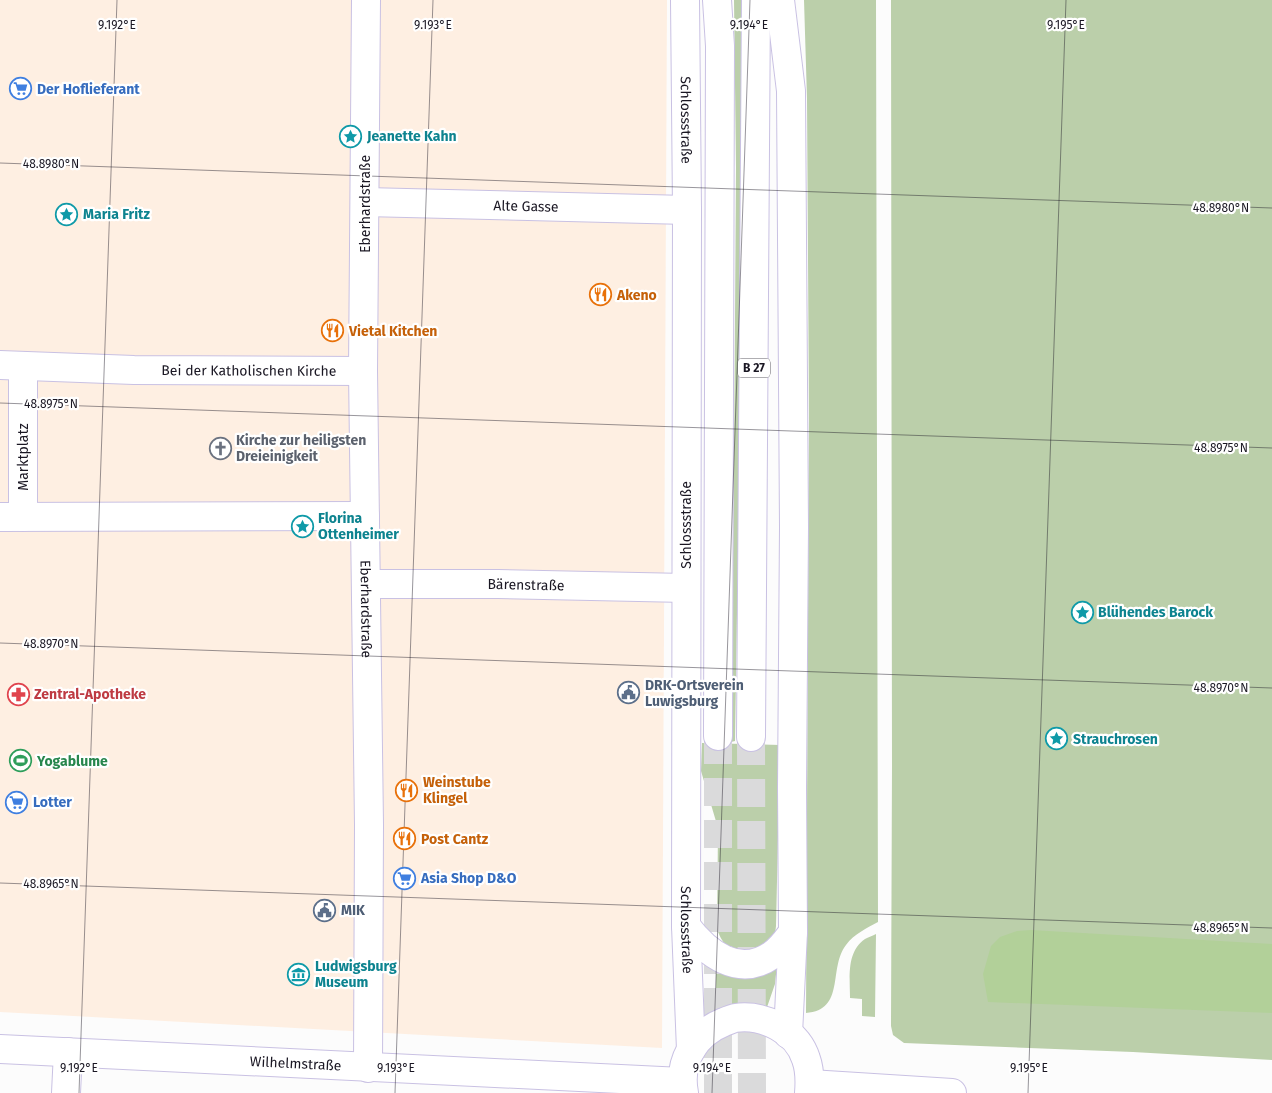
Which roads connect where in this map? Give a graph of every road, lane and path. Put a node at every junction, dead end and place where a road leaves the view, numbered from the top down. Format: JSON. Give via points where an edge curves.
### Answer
{"nodes":[{"id":1,"x":366,"y":0,"type":"edge"},
{"id":2,"x":685,"y":0,"type":"edge"},
{"id":3,"x":717,"y":0,"type":"edge"},
{"id":4,"x":756,"y":0,"type":"edge"},
{"id":5,"x":780,"y":0,"type":"edge"},
{"id":6,"x":365,"y":202,"type":"junction"},
{"id":7,"x":686,"y":210,"type":"junction"},
{"id":8,"x":11,"y":366,"type":"edge"},
{"id":9,"x":134,"y":370,"type":"joint"},
{"id":10,"x":363,"y":371,"type":"junction"},
{"id":11,"x":365,"y":516,"type":"junction"},
{"id":12,"x":11,"y":517,"type":"edge"},
{"id":13,"x":366,"y":584,"type":"junction"},
{"id":14,"x":686,"y":588,"type":"junction"},
{"id":15,"x":718,"y":736,"type":"tunnel mouth"},
{"id":16,"x":751,"y":737,"type":"tunnel mouth"},
{"id":17,"x":686,"y":926,"type":"junction"},
{"id":18,"x":793,"y":932,"type":"junction"},
{"id":19,"x":788,"y":1034,"type":"junction"},
{"id":20,"x":0,"y":1049,"type":"edge"},
{"id":21,"x":691,"y":1050,"type":"junction"},
{"id":22,"x":68,"y":1052,"type":"junction"},
{"id":23,"x":368,"y":1068,"type":"junction"},
{"id":24,"x":683,"y":1087,"type":"edge"},
{"id":25,"x":810,"y":1089,"type":"edge"},
{"id":26,"x":66,"y":1093,"type":"edge"},
{"id":27,"x":952,"y":1093,"type":"edge"}],
"edges":[{"from":1,"to":6,"type":"main road","name":"Eberhardstraße"},
{"from":2,"to":7,"type":"main road","name":"Schlossstraße"},
{"from":3,"to":15,"type":"main road","number":"B 27","via":[[720,46]]},
{"from":4,"to":16,"type":"main road","number":"B 27"},
{"from":5,"to":18,"type":"main road","via":[[791,91]]},
{"from":6,"to":7,"type":"main road","name":"Alte Gasse"},
{"from":6,"to":10,"type":"main road","name":"Eberhardstraße"},
{"from":7,"to":14,"type":"main road","name":"Schlossstraße"},
{"from":8,"to":9,"type":"main road","name":"Marktplatz"},
{"from":8,"to":12,"type":"main road","name":"Marktplatz"},
{"from":9,"to":10,"type":"main road","name":"Bei der Katholischen Kirche"},
{"from":10,"to":11,"type":"main road","name":"Eberhardstraße"},
{"from":11,"to":12,"type":"main road","name":"Marktplatz"},
{"from":11,"to":13,"type":"main road","name":"Eberhardstraße"},
{"from":13,"to":14,"type":"main road","name":"Bärenstraße"},
{"from":13,"to":23,"type":"main road","name":"Eberhardstraße"},
{"from":14,"to":17,"type":"main road","name":"Schlossstraße"},
{"from":17,"to":18,"type":"main road","via":[[722,960],[742,965],[757,964],[773,954]]},
{"from":17,"to":21,"type":"main road","name":"Schlossstraße"},
{"from":18,"to":19,"type":"main road"},
{"from":19,"to":21,"type":"main road","via":[[778,1025],[757,1018],[734,1018],[713,1026]]},
{"from":19,"to":25,"type":"main road","via":[[806,1057]]},
{"from":20,"to":22,"type":"main road","name":"Wilhelmstraße"},
{"from":21,"to":24,"type":"main road","via":[[685,1060]]},
{"from":22,"to":23,"type":"main road","name":"Wilhelmstraße"},
{"from":22,"to":26,"type":"main road"},
{"from":23,"to":24,"type":"main road","name":"Wilhelmstraße"},
{"from":25,"to":27,"type":"main road"}]}
